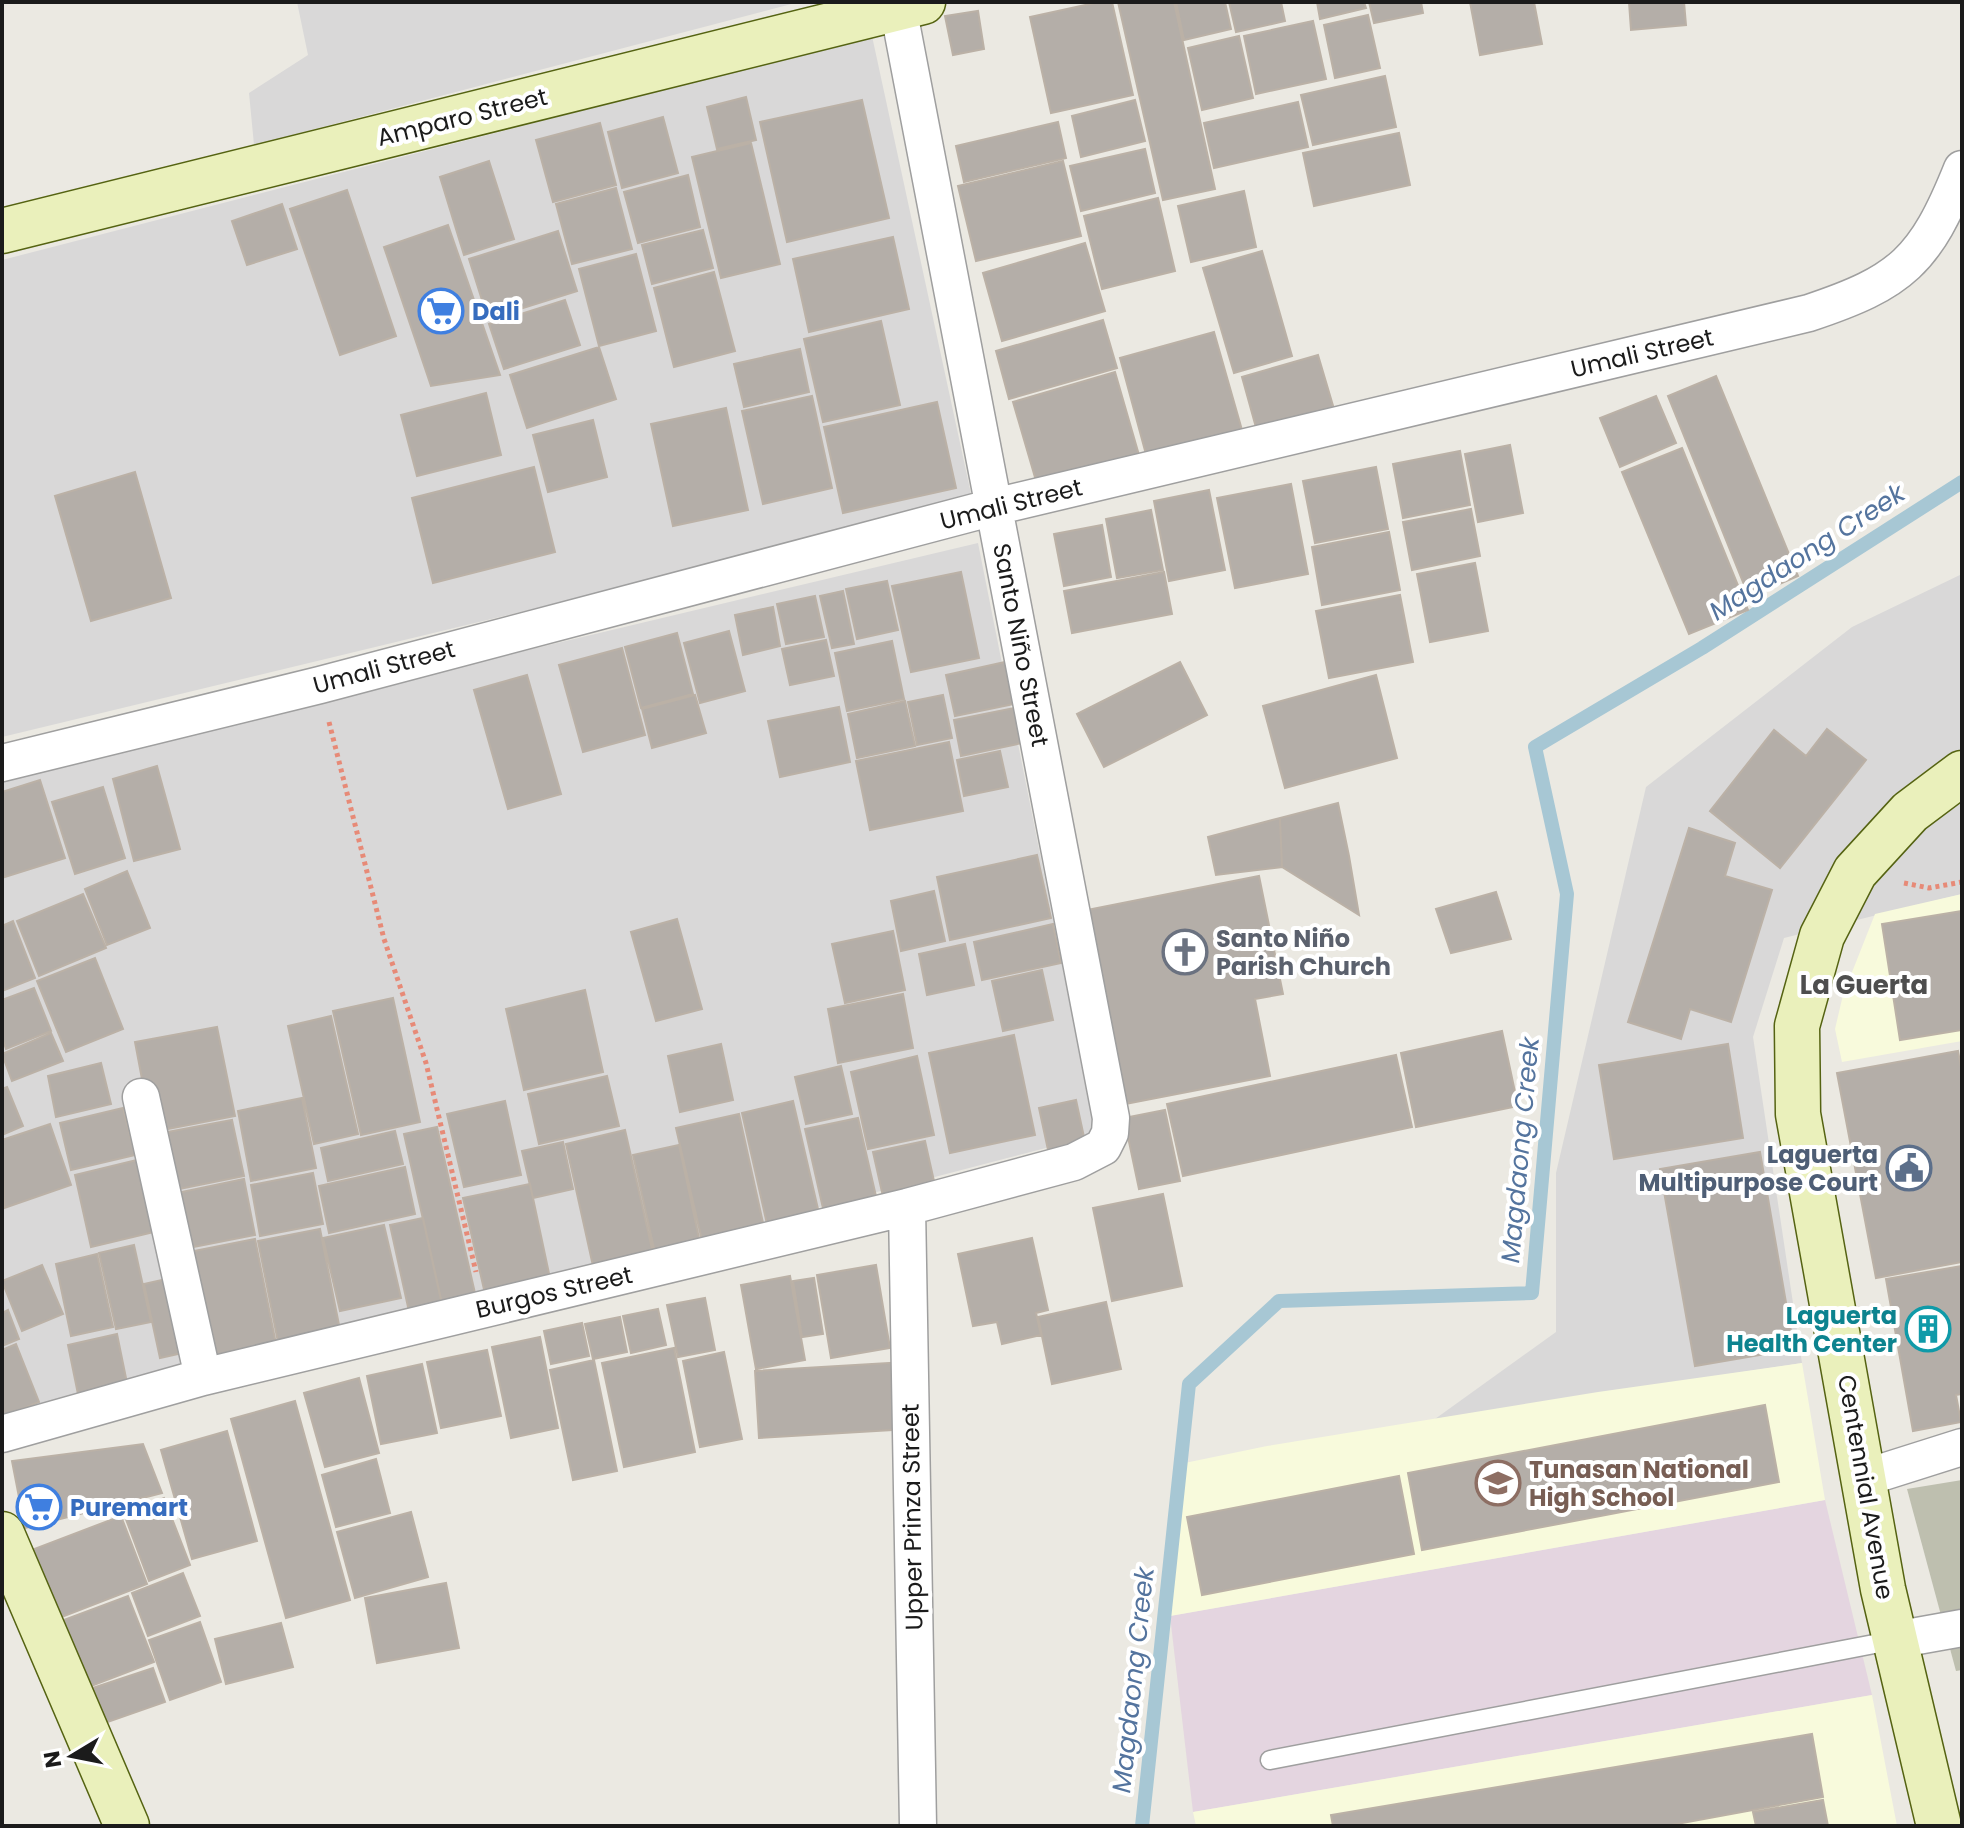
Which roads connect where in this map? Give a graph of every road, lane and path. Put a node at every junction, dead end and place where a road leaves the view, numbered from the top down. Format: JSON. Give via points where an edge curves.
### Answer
{"nodes":[{"id":1,"x":906,"y":4,"type":"edge"},
{"id":2,"x":1962,"y":169,"type":"edge"},
{"id":3,"x":2,"y":231,"type":"edge"},
{"id":4,"x":994,"y":507,"type":"junction"},
{"id":5,"x":320,"y":685,"type":"junction"},
{"id":6,"x":2,"y":763,"type":"edge"},
{"id":7,"x":1962,"y":773,"type":"edge"},
{"id":8,"x":141,"y":1097,"type":"dead end"},
{"id":9,"x":1103,"y":1147,"type":"joint"},
{"id":10,"x":907,"y":1207,"type":"junction"},
{"id":11,"x":484,"y":1308,"type":"junction"},
{"id":12,"x":203,"y":1377,"type":"junction"},
{"id":13,"x":2,"y":1434,"type":"edge"},
{"id":14,"x":1962,"y":1447,"type":"edge"},
{"id":15,"x":1864,"y":1478,"type":"junction"},
{"id":16,"x":2,"y":1534,"type":"edge"},
{"id":17,"x":1962,"y":1628,"type":"edge"},
{"id":18,"x":1895,"y":1640,"type":"junction"},
{"id":19,"x":1270,"y":1760,"type":"dead end"},
{"id":20,"x":127,"y":1826,"type":"edge"},
{"id":21,"x":918,"y":1826,"type":"edge"},
{"id":22,"x":1939,"y":1826,"type":"edge"}],
"edges":[{"from":1,"to":3,"type":"street","name":"Amparo Street"},
{"from":1,"to":4,"type":"street","name":"Santo Niño Street"},
{"from":2,"to":4,"type":"street","name":"Umali Street","via":[[1942,219],[1914,259],[1866,294],[1809,313]]},
{"from":4,"to":5,"type":"street","name":"Umali Street"},
{"from":4,"to":9,"type":"street","name":"Santo Niño Street","via":[[1111,1118]]},
{"from":5,"to":6,"type":"street","name":"Umali Street"},
{"from":5,"to":11,"type":"path","via":[[384,939],[426,1063]]},
{"from":7,"to":15,"type":"street","name":"Centennial Avenue","via":[[1910,812],[1855,872],[1822,936],[1797,1026],[1798,1114]]},
{"from":8,"to":12,"type":"street"},
{"from":9,"to":10,"type":"street","name":"Burgos Street","via":[[1074,1162]]},
{"from":10,"to":11,"type":"street","name":"Burgos Street"},
{"from":10,"to":21,"type":"street","name":"Upper Prinza Street"},
{"from":11,"to":12,"type":"street","name":"Burgos Street"},
{"from":12,"to":13,"type":"street","name":"Burgos Street"},
{"from":14,"to":15,"type":"street"},
{"from":15,"to":18,"type":"street","name":"Centennial Avenue"},
{"from":16,"to":20,"type":"street"},
{"from":17,"to":18,"type":"street"},
{"from":18,"to":19,"type":"lane"},
{"from":18,"to":22,"type":"street","name":"Centennial Avenue"}]}
